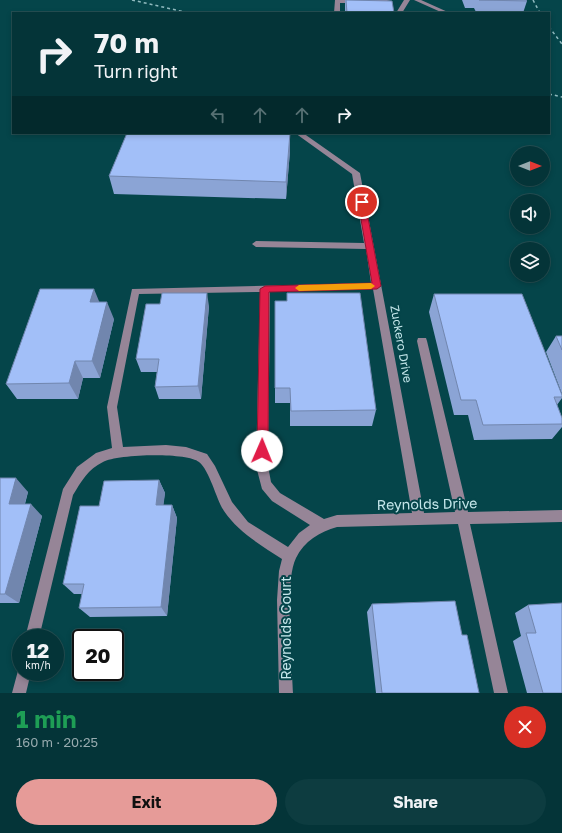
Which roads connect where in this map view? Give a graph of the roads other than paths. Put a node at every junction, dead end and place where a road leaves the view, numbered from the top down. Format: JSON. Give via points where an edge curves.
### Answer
{"nodes":[{"id":1,"x":388,"y":0,"type":"edge"},
{"id":2,"x":407,"y":0,"type":"edge"},
{"id":3,"x":416,"y":0,"type":"edge"},
{"id":4,"x":337,"y":12,"type":"edge"},
{"id":5,"x":400,"y":12,"type":"edge"},
{"id":6,"x":445,"y":12,"type":"edge"},
{"id":7,"x":299,"y":134,"type":"edge"},
{"id":8,"x":256,"y":244,"type":"dead end"},
{"id":9,"x":370,"y":246,"type":"junction"},
{"id":10,"x":377,"y":286,"type":"junction"},
{"id":11,"x":265,"y":289,"type":"junction"},
{"id":12,"x":422,"y":341,"type":"dead end"},
{"id":13,"x":118,"y":452,"type":"junction"},
{"id":14,"x":562,"y":516,"type":"edge"},
{"id":15,"x":462,"y":518,"type":"junction"},
{"id":16,"x":419,"y":519,"type":"junction"},
{"id":17,"x":322,"y":525,"type":"junction"},
{"id":18,"x":299,"y":542,"type":"joint"},
{"id":19,"x":289,"y":556,"type":"junction"},
{"id":20,"x":34,"y":629,"type":"edge"},
{"id":21,"x":22,"y":681,"type":"edge"},
{"id":22,"x":19,"y":693,"type":"edge"},
{"id":23,"x":286,"y":693,"type":"edge"},
{"id":24,"x":501,"y":693,"type":"edge"}],
"edges":[{"from":1,"to":4,"type":"street","via":[[337,1]]},
{"from":2,"to":5,"type":"street"},
{"from":3,"to":6,"type":"street"},
{"from":7,"to":9,"type":"street","name":"Zuckero Drive","via":[[356,173]]},
{"from":8,"to":9,"type":"street"},
{"from":9,"to":10,"type":"street","name":"Zuckero Drive"},
{"from":10,"to":11,"type":"street"},
{"from":10,"to":16,"type":"street","name":"Zuckero Drive"},
{"from":11,"to":13,"type":"street","via":[[136,291],[112,407]]},
{"from":11,"to":17,"type":"street","via":[[262,466],[266,485],[276,497]]},
{"from":12,"to":15,"type":"street","via":[[446,437]]},
{"from":13,"to":19,"type":"street","via":[[166,450],[186,452],[203,458],[228,506],[244,526]]},
{"from":13,"to":20,"type":"street","via":[[100,457],[82,471],[66,493]]},
{"from":14,"to":15,"type":"street","name":"Reynolds Drive"},
{"from":15,"to":16,"type":"street","name":"Reynolds Drive"},
{"from":15,"to":24,"type":"street"},
{"from":16,"to":17,"type":"street","name":"Reynolds Drive","via":[[338,521]]},
{"from":17,"to":18,"type":"street","name":"Reynolds Drive"},
{"from":18,"to":19,"type":"street","name":"Reynolds Court"},
{"from":19,"to":23,"type":"street","name":"Reynolds Court","via":[[284,603]]},
{"from":21,"to":22,"type":"street"}]}
